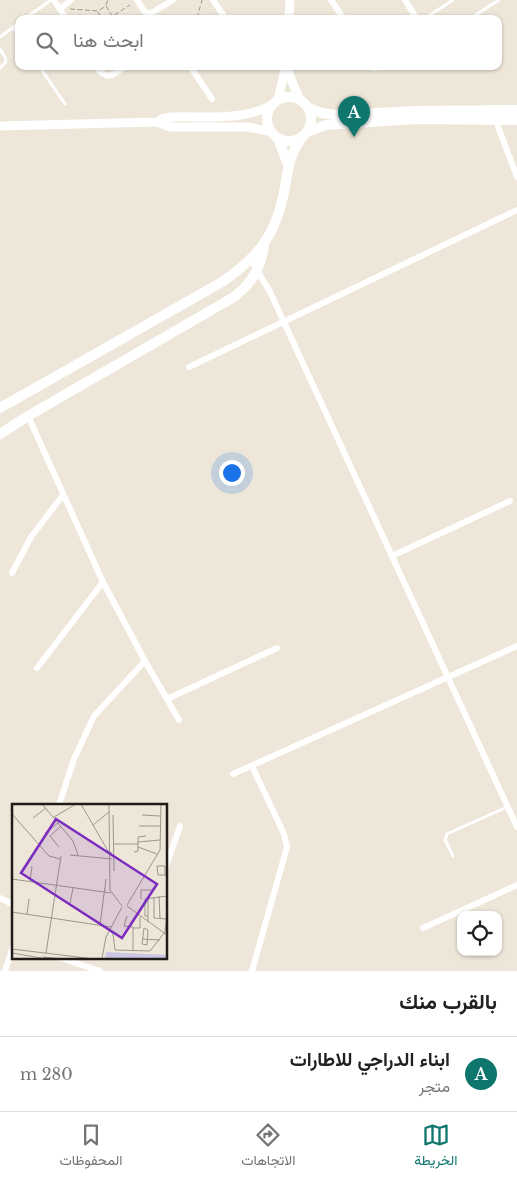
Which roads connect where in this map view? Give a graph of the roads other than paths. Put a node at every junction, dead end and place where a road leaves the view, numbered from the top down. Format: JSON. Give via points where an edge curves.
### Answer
{"nodes":[{"id":1,"x":52,"y":0,"type":"edge"},
{"id":2,"x":72,"y":0,"type":"edge"},
{"id":3,"x":137,"y":0,"type":"edge"},
{"id":4,"x":172,"y":0,"type":"edge"},
{"id":5,"x":213,"y":0,"type":"edge"},
{"id":6,"x":290,"y":0,"type":"edge"},
{"id":7,"x":331,"y":0,"type":"edge"},
{"id":8,"x":405,"y":0,"type":"edge"},
{"id":9,"x":453,"y":0,"type":"edge"},
{"id":10,"x":499,"y":0,"type":"edge"},
{"id":11,"x":492,"y":2,"type":"edge"},
{"id":12,"x":60,"y":9,"type":"junction"},
{"id":13,"x":30,"y":15,"type":"edge"},
{"id":14,"x":64,"y":15,"type":"edge"},
{"id":15,"x":153,"y":15,"type":"edge"},
{"id":16,"x":157,"y":15,"type":"edge"},
{"id":17,"x":223,"y":15,"type":"edge"},
{"id":18,"x":289,"y":15,"type":"edge"},
{"id":19,"x":341,"y":15,"type":"edge"},
{"id":20,"x":414,"y":15,"type":"edge"},
{"id":21,"x":430,"y":15,"type":"edge"},
{"id":22,"x":474,"y":15,"type":"edge"},
{"id":23,"x":13,"y":27,"type":"joint"},
{"id":24,"x":15,"y":30,"type":"edge"},
{"id":25,"x":0,"y":37,"type":"edge"},
{"id":26,"x":0,"y":49,"type":"edge"},
{"id":27,"x":0,"y":68,"type":"edge"},
{"id":28,"x":42,"y":70,"type":"edge"},
{"id":29,"x":99,"y":70,"type":"edge"},
{"id":30,"x":120,"y":70,"type":"edge"},
{"id":31,"x":193,"y":70,"type":"edge"},
{"id":32,"x":285,"y":70,"type":"edge"},
{"id":33,"x":288,"y":70,"type":"edge"},
{"id":34,"x":212,"y":99,"type":"dead end"},
{"id":35,"x":300,"y":100,"type":"junction"},
{"id":36,"x":275,"y":103,"type":"junction"},
{"id":37,"x":64,"y":104,"type":"dead end"},
{"id":38,"x":308,"y":108,"type":"junction"},
{"id":39,"x":517,"y":110,"type":"edge"},
{"id":40,"x":517,"y":120,"type":"edge"},
{"id":41,"x":496,"y":121,"type":"junction"},
{"id":42,"x":158,"y":122,"type":"junction"},
{"id":43,"x":0,"y":126,"type":"edge"},
{"id":44,"x":304,"y":134,"type":"junction"},
{"id":45,"x":275,"y":135,"type":"junction"},
{"id":46,"x":288,"y":165,"type":"junction"},
{"id":47,"x":517,"y":177,"type":"edge"},
{"id":48,"x":517,"y":210,"type":"edge"},
{"id":49,"x":264,"y":245,"type":"junction"},
{"id":50,"x":251,"y":260,"type":"junction"},
{"id":51,"x":258,"y":270,"type":"junction"},
{"id":52,"x":284,"y":321,"type":"junction"},
{"id":53,"x":189,"y":366,"type":"dead end"},
{"id":54,"x":0,"y":408,"type":"edge"},
{"id":55,"x":28,"y":416,"type":"junction"},
{"id":56,"x":0,"y":434,"type":"edge"},
{"id":57,"x":63,"y":495,"type":"junction"},
{"id":58,"x":510,"y":501,"type":"dead end"},
{"id":59,"x":392,"y":556,"type":"junction"},
{"id":60,"x":12,"y":573,"type":"dead end"},
{"id":61,"x":103,"y":582,"type":"junction"},
{"id":62,"x":517,"y":646,"type":"edge"},
{"id":63,"x":277,"y":648,"type":"dead end"},
{"id":64,"x":144,"y":660,"type":"junction"},
{"id":65,"x":36,"y":668,"type":"dead end"},
{"id":66,"x":448,"y":678,"type":"junction"},
{"id":67,"x":167,"y":698,"type":"junction"},
{"id":68,"x":179,"y":720,"type":"dead end"},
{"id":69,"x":252,"y":766,"type":"junction"},
{"id":70,"x":233,"y":774,"type":"dead end"},
{"id":71,"x":59,"y":804,"type":"edge"},
{"id":72,"x":508,"y":806,"type":"junction"},
{"id":73,"x":180,"y":826,"type":"dead end"},
{"id":74,"x":517,"y":827,"type":"edge"},
{"id":75,"x":453,"y":856,"type":"dead end"},
{"id":76,"x":168,"y":860,"type":"edge"},
{"id":77,"x":517,"y":885,"type":"edge"},
{"id":78,"x":0,"y":898,"type":"edge"},
{"id":79,"x":12,"y":904,"type":"edge"},
{"id":80,"x":423,"y":928,"type":"dead end"},
{"id":81,"x":12,"y":950,"type":"edge"},
{"id":82,"x":61,"y":958,"type":"edge"},
{"id":83,"x":5,"y":971,"type":"edge"},
{"id":84,"x":100,"y":971,"type":"edge"},
{"id":85,"x":252,"y":971,"type":"edge"}],
"edges":[{"from":1,"to":12,"type":"street"},
{"from":1,"to":13,"type":"lane"},
{"from":2,"to":12,"type":"street"},
{"from":3,"to":15,"type":"street","via":[[146,13]]},
{"from":4,"to":16,"type":"street"},
{"from":5,"to":17,"type":"street"},
{"from":6,"to":18,"type":"street"},
{"from":7,"to":19,"type":"street"},
{"from":8,"to":20,"type":"street"},
{"from":9,"to":21,"type":"lane"},
{"from":10,"to":11,"type":"lane"},
{"from":11,"to":22,"type":"lane"},
{"from":12,"to":14,"type":"street"},
{"from":23,"to":24,"type":"lane"},
{"from":23,"to":25,"type":"lane"},
{"from":26,"to":27,"type":"lane","via":[[6,59]]},
{"from":28,"to":37,"type":"lane"},
{"from":29,"to":30,"type":"street","via":[[107,76]]},
{"from":31,"to":34,"type":"street"},
{"from":32,"to":36,"type":"street"},
{"from":33,"to":35,"type":"street"},
{"from":35,"to":36,"type":"main road","via":[[289,97]]},
{"from":35,"to":38,"type":"main road"},
{"from":36,"to":42,"type":"street","via":[[248,115],[173,117]]},
{"from":36,"to":45,"type":"main road","via":[[268,116],[269,127]]},
{"from":38,"to":39,"type":"main road","via":[[335,115]]},
{"from":38,"to":44,"type":"main road","via":[[311,120]]},
{"from":40,"to":41,"type":"main road"},
{"from":41,"to":44,"type":"main road","via":[[415,119],[326,125]]},
{"from":41,"to":47,"type":"street"},
{"from":42,"to":43,"type":"street"},
{"from":42,"to":45,"type":"street","via":[[170,127],[248,127]]},
{"from":44,"to":45,"type":"main road","via":[[290,141]]},
{"from":44,"to":46,"type":"main road"},
{"from":45,"to":46,"type":"main road"},
{"from":46,"to":49,"type":"main road","via":[[281,207]]},
{"from":48,"to":52,"type":"street"},
{"from":49,"to":50,"type":"main road"},
{"from":49,"to":51,"type":"main road"},
{"from":50,"to":51,"type":"street"},
{"from":50,"to":54,"type":"main road","via":[[222,282]]},
{"from":51,"to":52,"type":"street"},
{"from":51,"to":55,"type":"main road","via":[[234,297]]},
{"from":52,"to":53,"type":"street"},
{"from":52,"to":59,"type":"street"},
{"from":55,"to":56,"type":"main road"},
{"from":55,"to":57,"type":"street"},
{"from":57,"to":60,"type":"street","via":[[31,537]]},
{"from":57,"to":61,"type":"street"},
{"from":58,"to":59,"type":"street"},
{"from":59,"to":66,"type":"street"},
{"from":61,"to":64,"type":"street"},
{"from":61,"to":65,"type":"street"},
{"from":62,"to":66,"type":"street"},
{"from":63,"to":67,"type":"street"},
{"from":64,"to":67,"type":"street"},
{"from":64,"to":71,"type":"street","via":[[94,716],[74,759]]},
{"from":66,"to":69,"type":"street"},
{"from":66,"to":72,"type":"street"},
{"from":67,"to":68,"type":"street"},
{"from":69,"to":70,"type":"street"},
{"from":69,"to":85,"type":"street","via":[[284,834],[287,848]]},
{"from":72,"to":74,"type":"street"},
{"from":72,"to":75,"type":"lane","via":[[447,834],[445,840]]},
{"from":73,"to":76,"type":"street"},
{"from":77,"to":80,"type":"street"},
{"from":78,"to":79,"type":"street"},
{"from":81,"to":83,"type":"street"},
{"from":82,"to":84,"type":"street"}]}
